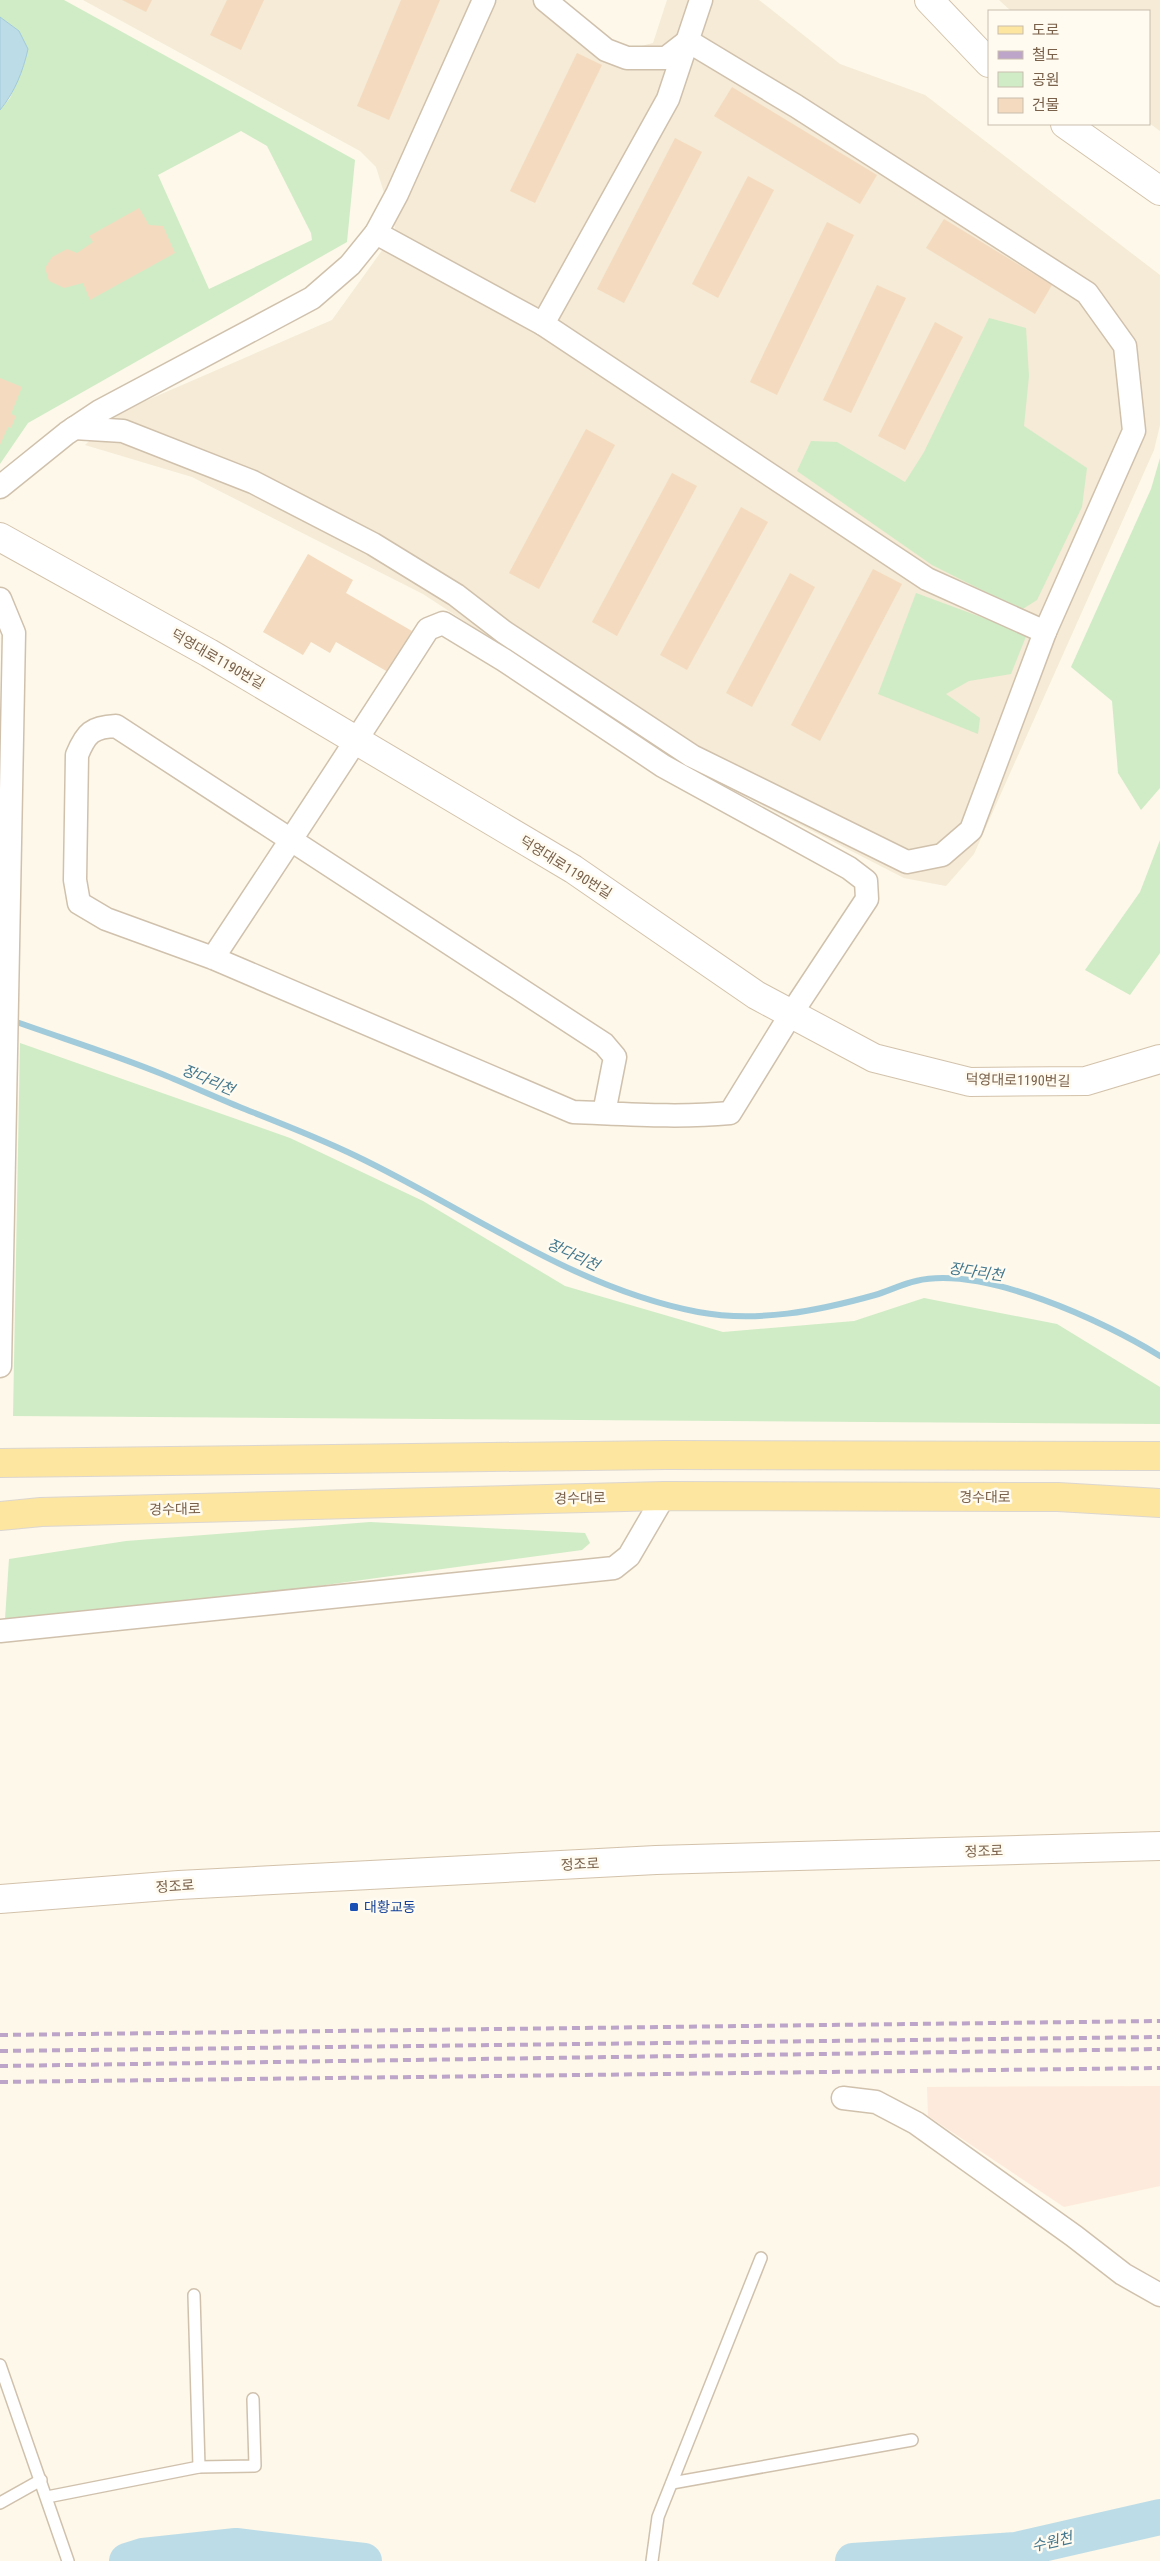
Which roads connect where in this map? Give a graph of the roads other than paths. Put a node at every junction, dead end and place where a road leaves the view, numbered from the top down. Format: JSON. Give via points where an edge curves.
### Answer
{"nodes":[{"id":1,"x":484,"y":0,"type":"edge"},
{"id":2,"x":546,"y":0,"type":"edge"},
{"id":3,"x":701,"y":0,"type":"edge"},
{"id":4,"x":929,"y":0,"type":"edge"},
{"id":5,"x":688,"y":41,"type":"junction"},
{"id":6,"x":988,"y":62,"type":"edge"},
{"id":7,"x":1066,"y":125,"type":"edge"},
{"id":8,"x":1160,"y":191,"type":"edge"},
{"id":9,"x":376,"y":232,"type":"junction"},
{"id":10,"x":543,"y":324,"type":"junction"},
{"id":11,"x":74,"y":428,"type":"junction"},
{"id":12,"x":0,"y":487,"type":"edge"},
{"id":13,"x":0,"y":537,"type":"edge"},
{"id":14,"x":0,"y":598,"type":"edge"},
{"id":15,"x":1045,"y":632,"type":"junction"},
{"id":16,"x":357,"y":741,"type":"junction"},
{"id":17,"x":292,"y":839,"type":"junction"},
{"id":18,"x":5,"y":843,"type":"edge"},
{"id":19,"x":213,"y":958,"type":"junction"},
{"id":20,"x":791,"y":1014,"type":"junction"},
{"id":21,"x":1160,"y":1060,"type":"edge"},
{"id":22,"x":604,"y":1113,"type":"junction"},
{"id":23,"x":0,"y":1366,"type":"edge"},
{"id":24,"x":1160,"y":1456,"type":"edge"},
{"id":25,"x":0,"y":1463,"type":"edge"},
{"id":26,"x":664,"y":1496,"type":"junction"},
{"id":27,"x":1160,"y":1503,"type":"edge"},
{"id":28,"x":0,"y":1516,"type":"edge"},
{"id":29,"x":0,"y":1631,"type":"edge"},
{"id":30,"x":1160,"y":1846,"type":"edge"},
{"id":31,"x":5,"y":1896,"type":"edge"},
{"id":32,"x":843,"y":2098,"type":"dead end"},
{"id":33,"x":762,"y":2258,"type":"dead end"},
{"id":34,"x":194,"y":2295,"type":"dead end"},
{"id":35,"x":1160,"y":2295,"type":"edge"},
{"id":36,"x":0,"y":2365,"type":"edge"},
{"id":37,"x":253,"y":2399,"type":"dead end"},
{"id":38,"x":912,"y":2440,"type":"dead end"},
{"id":39,"x":199,"y":2467,"type":"junction"},
{"id":40,"x":41,"y":2480,"type":"junction"},
{"id":41,"x":672,"y":2483,"type":"junction"},
{"id":42,"x":47,"y":2497,"type":"junction"},
{"id":43,"x":0,"y":2503,"type":"edge"},
{"id":44,"x":66,"y":2555,"type":"edge"},
{"id":45,"x":652,"y":2561,"type":"edge"}],
"edges":[{"from":1,"to":9,"type":"street","via":[[397,194]]},
{"from":2,"to":5,"type":"street","via":[[606,50],[627,58],[666,58]]},
{"from":3,"to":5,"type":"street"},
{"from":4,"to":6,"type":"street"},
{"from":5,"to":10,"type":"street","via":[[668,99]]},
{"from":5,"to":15,"type":"street","via":[[796,106],[1087,293],[1125,346],[1134,431]]},
{"from":7,"to":8,"type":"street"},
{"from":9,"to":10,"type":"street"},
{"from":9,"to":11,"type":"street","via":[[350,265],[312,298]]},
{"from":10,"to":15,"type":"street","via":[[927,579]]},
{"from":11,"to":12,"type":"street"},
{"from":11,"to":15,"type":"street","via":[[123,431],[253,482],[373,544],[456,595],[504,632],[692,756],[906,862],[942,855],[971,830]]},
{"from":13,"to":16,"type":"street","name":"덕영대로1190번길","via":[[209,653]]},
{"from":14,"to":18,"type":"street","via":[[14,633]]},
{"from":16,"to":17,"type":"street"},
{"from":16,"to":20,"type":"street","name":"덕영대로1190번길","via":[[573,869],[756,995]]},
{"from":16,"to":20,"type":"street","via":[[428,629],[443,623],[663,766],[849,868],[866,881],[867,899]]},
{"from":17,"to":19,"type":"street"},
{"from":17,"to":19,"type":"street","via":[[116,726],[100,727],[84,737],[77,755],[75,880],[79,903],[106,920]]},
{"from":17,"to":22,"type":"street","via":[[604,1044],[615,1057]]},
{"from":18,"to":23,"type":"street","via":[[9,962],[4,1064]]},
{"from":19,"to":22,"type":"street","via":[[573,1112]]},
{"from":20,"to":21,"type":"street","name":"덕영대로1190번길","via":[[874,1058],[970,1082],[1086,1081]]},
{"from":20,"to":22,"type":"street","via":[[730,1113],[699,1116]]},
{"from":24,"to":25,"type":"main road","via":[[666,1455]]},
{"from":26,"to":27,"type":"main road","name":"경수대로","via":[[1058,1497]]},
{"from":26,"to":28,"type":"main road","name":"경수대로","via":[[41,1512]]},
{"from":26,"to":29,"type":"street","via":[[629,1556],[614,1568]]},
{"from":30,"to":31,"type":"street","name":"정조로","via":[[656,1860]]},
{"from":32,"to":35,"type":"street","via":[[876,2102],[1022,2188],[1123,2274]]},
{"from":33,"to":41,"type":"lane"},
{"from":34,"to":39,"type":"lane"},
{"from":36,"to":40,"type":"lane"},
{"from":37,"to":39,"type":"lane","via":[[255,2466]]},
{"from":38,"to":41,"type":"lane"},
{"from":39,"to":42,"type":"lane"},
{"from":40,"to":42,"type":"lane"},
{"from":40,"to":43,"type":"lane"},
{"from":41,"to":45,"type":"lane","via":[[658,2517]]},
{"from":42,"to":44,"type":"lane"}]}
